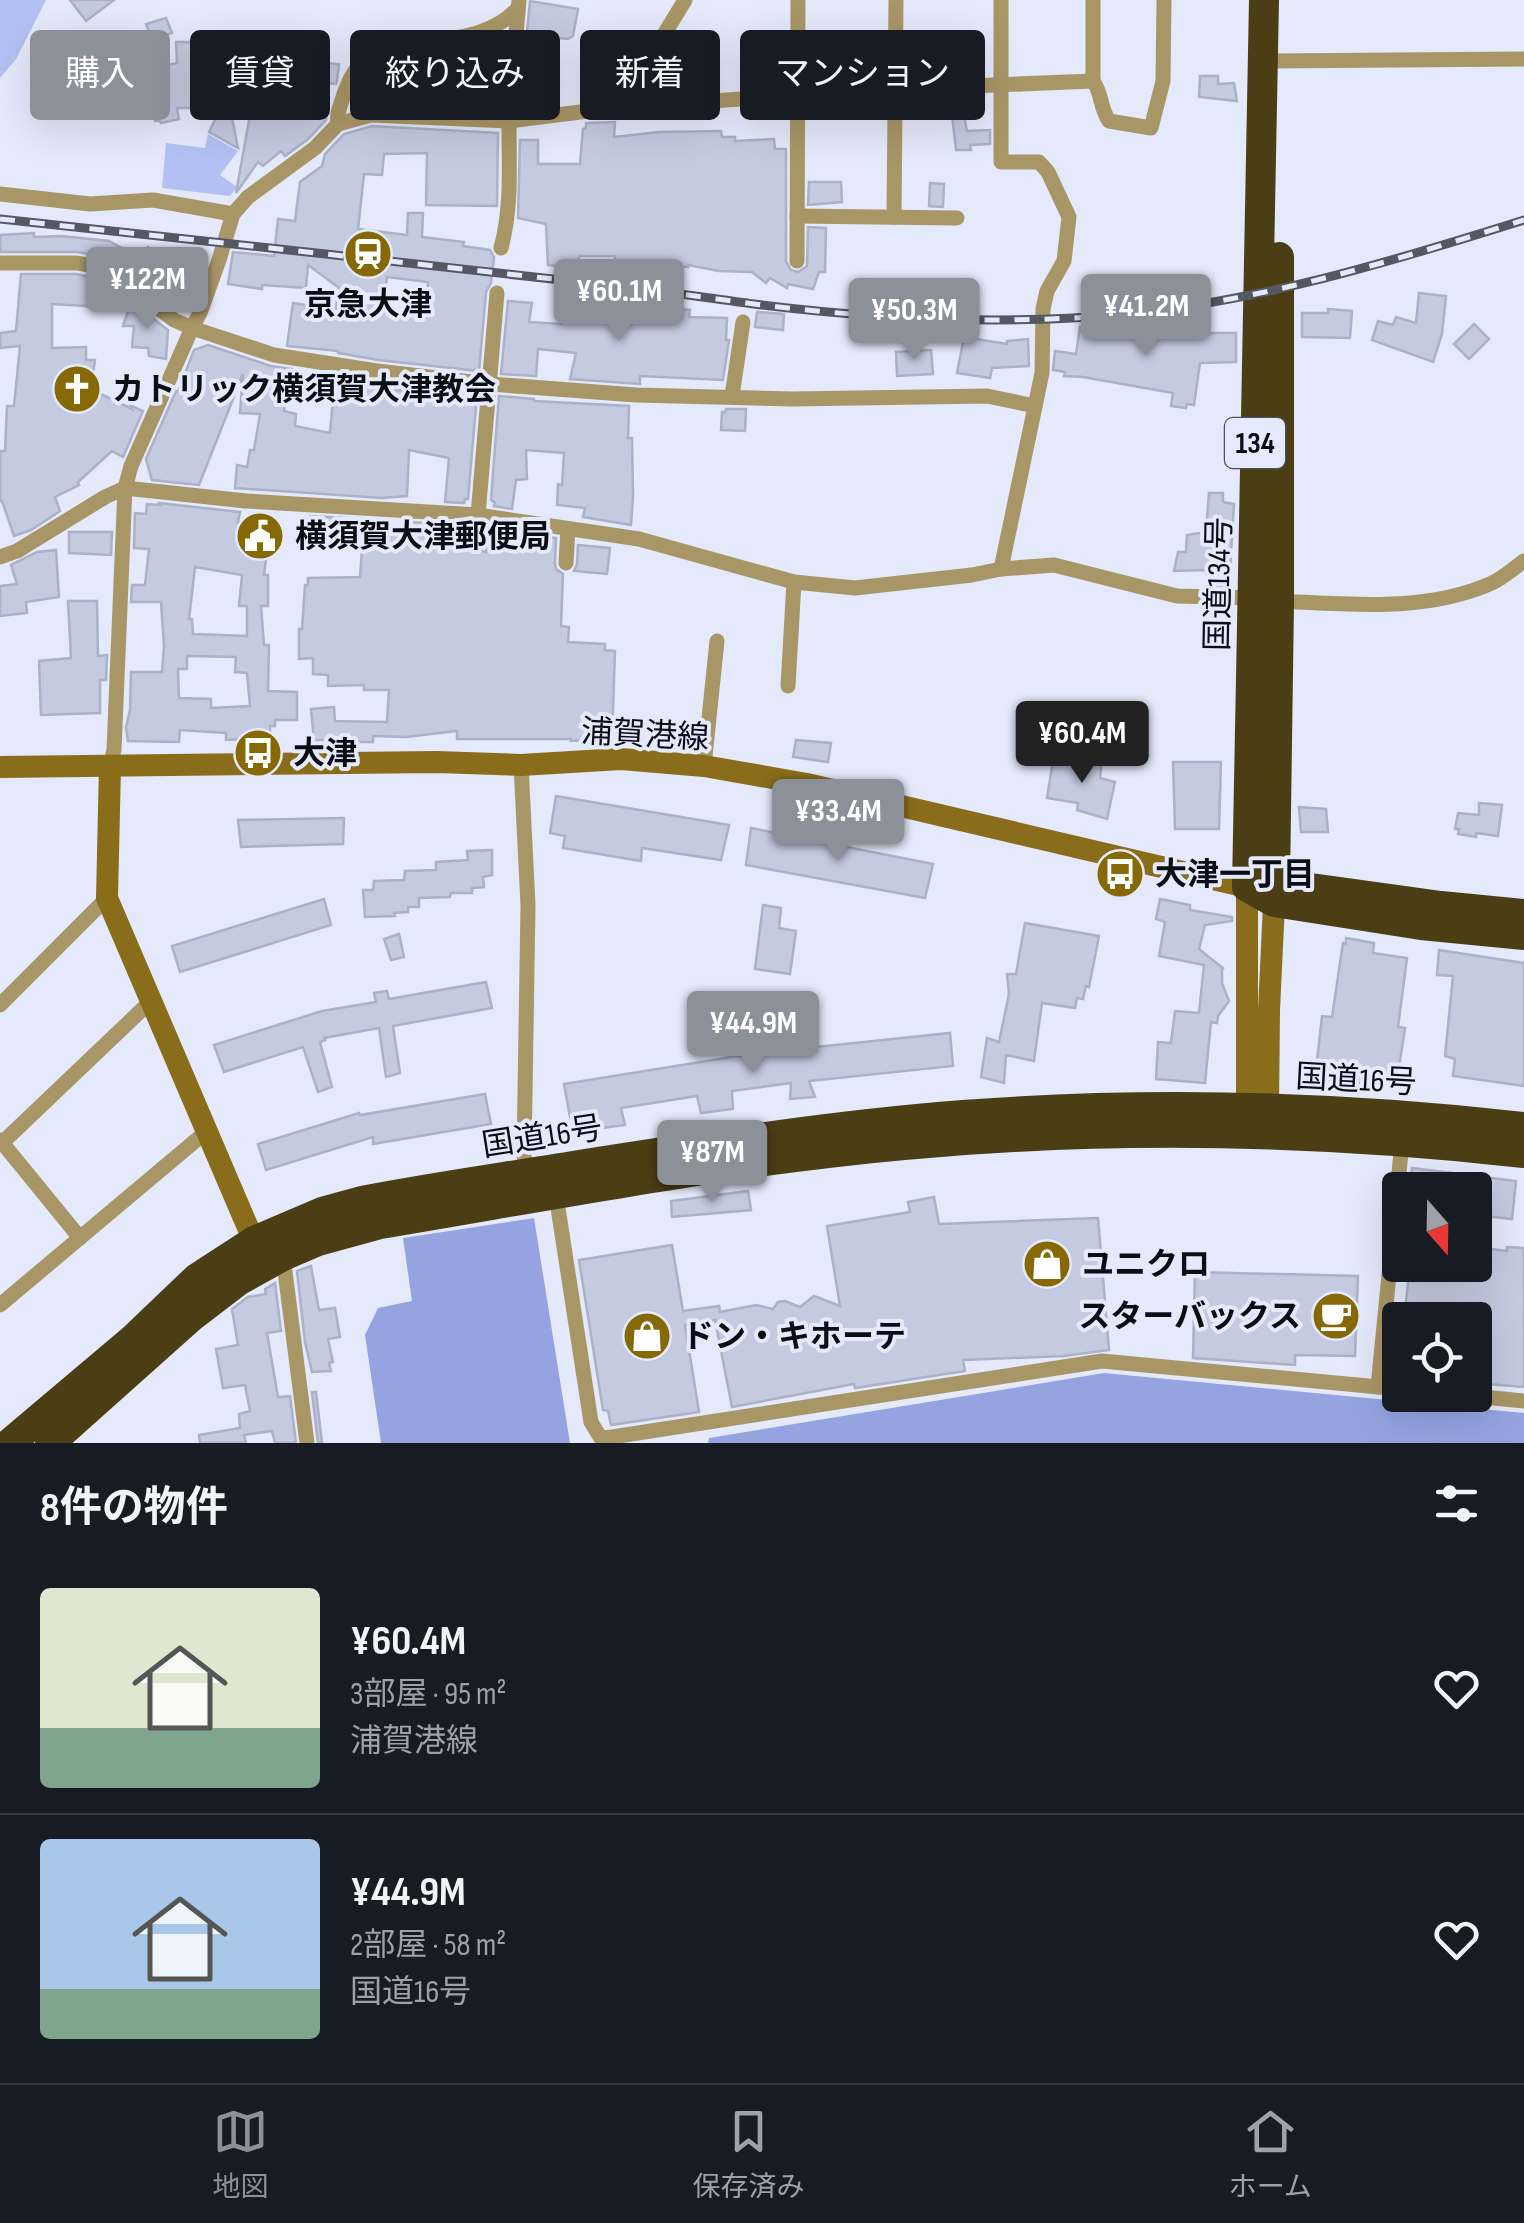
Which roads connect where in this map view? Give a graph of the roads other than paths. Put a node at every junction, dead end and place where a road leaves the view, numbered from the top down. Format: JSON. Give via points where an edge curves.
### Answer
{"nodes":[{"id":1,"x":685,"y":0,"type":"edge"},
{"id":2,"x":798,"y":0,"type":"edge"},
{"id":3,"x":896,"y":0,"type":"edge"},
{"id":4,"x":1001,"y":0,"type":"edge"},
{"id":5,"x":1092,"y":0,"type":"edge"},
{"id":6,"x":1164,"y":0,"type":"edge"},
{"id":7,"x":1264,"y":0,"type":"edge"},
{"id":8,"x":1284,"y":0,"type":"edge"},
{"id":9,"x":519,"y":3,"type":"edge"},
{"id":10,"x":667,"y":30,"type":"edge"},
{"id":11,"x":798,"y":30,"type":"edge"},
{"id":12,"x":896,"y":30,"type":"edge"},
{"id":13,"x":1524,"y":59,"type":"edge"},
{"id":14,"x":1273,"y":61,"type":"junction"},
{"id":15,"x":1093,"y":81,"type":"junction"},
{"id":16,"x":1000,"y":84,"type":"junction"},
{"id":17,"x":985,"y":85,"type":"edge"},
{"id":18,"x":580,"y":112,"type":"edge"},
{"id":19,"x":798,"y":120,"type":"edge"},
{"id":20,"x":896,"y":120,"type":"edge"},
{"id":21,"x":509,"y":121,"type":"junction"},
{"id":22,"x":338,"y":124,"type":"junction"},
{"id":23,"x":0,"y":194,"type":"edge"},
{"id":24,"x":232,"y":214,"type":"junction"},
{"id":25,"x":797,"y":216,"type":"junction"},
{"id":26,"x":894,"y":217,"type":"junction"},
{"id":27,"x":957,"y":218,"type":"dead end"},
{"id":28,"x":501,"y":248,"type":"dead end"},
{"id":29,"x":798,"y":261,"type":"dead end"},
{"id":30,"x":0,"y":263,"type":"edge"},
{"id":31,"x":497,"y":292,"type":"dead end"},
{"id":32,"x":742,"y":322,"type":"dead end"},
{"id":33,"x":192,"y":328,"type":"junction"},
{"id":34,"x":490,"y":384,"type":"junction"},
{"id":35,"x":732,"y":396,"type":"junction"},
{"id":36,"x":1036,"y":406,"type":"junction"},
{"id":37,"x":125,"y":488,"type":"junction"},
{"id":38,"x":478,"y":515,"type":"junction"},
{"id":39,"x":568,"y":529,"type":"junction"},
{"id":40,"x":0,"y":557,"type":"edge"},
{"id":41,"x":1524,"y":562,"type":"edge"},
{"id":42,"x":566,"y":563,"type":"dead end"},
{"id":43,"x":1001,"y":569,"type":"junction"},
{"id":44,"x":794,"y":582,"type":"junction"},
{"id":45,"x":1266,"y":600,"type":"junction"},
{"id":46,"x":718,"y":641,"type":"dead end"},
{"id":47,"x":788,"y":686,"type":"dead end"},
{"id":48,"x":521,"y":765,"type":"junction"},
{"id":49,"x":110,"y":766,"type":"junction"},
{"id":50,"x":704,"y":766,"type":"junction"},
{"id":51,"x":0,"y":767,"type":"edge"},
{"id":52,"x":1265,"y":890,"type":"junction"},
{"id":53,"x":107,"y":898,"type":"junction"},
{"id":54,"x":1524,"y":914,"type":"edge"},
{"id":55,"x":1524,"y":936,"type":"edge"},
{"id":56,"x":151,"y":1001,"type":"junction"},
{"id":57,"x":0,"y":1005,"type":"edge"},
{"id":58,"x":1258,"y":1118,"type":"junction"},
{"id":59,"x":1524,"y":1127,"type":"edge"},
{"id":60,"x":207,"y":1131,"type":"junction"},
{"id":61,"x":1,"y":1142,"type":"edge"},
{"id":62,"x":1402,"y":1142,"type":"junction"},
{"id":63,"x":1524,"y":1153,"type":"edge"},
{"id":64,"x":525,"y":1174,"type":"junction"},
{"id":65,"x":556,"y":1195,"type":"junction"},
{"id":66,"x":80,"y":1238,"type":"junction"},
{"id":67,"x":254,"y":1242,"type":"junction"},
{"id":68,"x":283,"y":1256,"type":"junction"},
{"id":69,"x":4,"y":1295,"type":"edge"},
{"id":70,"x":1378,"y":1387,"type":"junction"},
{"id":71,"x":1382,"y":1387,"type":"edge"},
{"id":72,"x":1492,"y":1398,"type":"edge"},
{"id":73,"x":1524,"y":1401,"type":"edge"},
{"id":74,"x":10,"y":1443,"type":"edge"},
{"id":75,"x":50,"y":1443,"type":"edge"},
{"id":76,"x":308,"y":1443,"type":"edge"}],
"edges":[{"from":1,"to":10,"type":"street"},
{"from":2,"to":11,"type":"street"},
{"from":3,"to":12,"type":"street"},
{"from":4,"to":16,"type":"street"},
{"from":5,"to":15,"type":"street"},
{"from":6,"to":15,"type":"street","via":[[1163,81],[1151,128],[1109,121]]},
{"from":7,"to":14,"type":"highway","name":"国道134号","number":"134"},
{"from":8,"to":14,"type":"highway","name":"国道134号","number":"134"},
{"from":9,"to":21,"type":"street"},
{"from":9,"to":22,"type":"street","via":[[490,28],[393,50],[360,66],[349,80]]},
{"from":13,"to":14,"type":"street"},
{"from":14,"to":45,"type":"highway","name":"国道134号","number":"134"},
{"from":15,"to":16,"type":"street"},
{"from":16,"to":17,"type":"street"},
{"from":16,"to":36,"type":"street","via":[[1001,162],[1039,162],[1068,217],[1064,261],[1043,309]]},
{"from":18,"to":21,"type":"street"},
{"from":19,"to":25,"type":"street"},
{"from":20,"to":26,"type":"street"},
{"from":21,"to":22,"type":"street","via":[[371,115]]},
{"from":21,"to":28,"type":"street","via":[[508,222]]},
{"from":22,"to":24,"type":"street"},
{"from":23,"to":24,"type":"street","via":[[90,204],[153,200]]},
{"from":24,"to":33,"type":"street"},
{"from":25,"to":26,"type":"street"},
{"from":25,"to":29,"type":"street"},
{"from":26,"to":27,"type":"street"},
{"from":30,"to":33,"type":"street","via":[[104,268]]},
{"from":31,"to":34,"type":"street"},
{"from":32,"to":35,"type":"street"},
{"from":33,"to":34,"type":"street","via":[[274,355]]},
{"from":33,"to":37,"type":"street"},
{"from":34,"to":35,"type":"street"},
{"from":34,"to":38,"type":"street"},
{"from":35,"to":36,"type":"street","via":[[987,396]]},
{"from":36,"to":43,"type":"street"},
{"from":37,"to":38,"type":"street"},
{"from":37,"to":40,"type":"street"},
{"from":37,"to":49,"type":"street"},
{"from":38,"to":39,"type":"street"},
{"from":39,"to":42,"type":"street"},
{"from":39,"to":44,"type":"street","via":[[639,539]]},
{"from":41,"to":45,"type":"street","via":[[1492,582],[1408,604]]},
{"from":43,"to":44,"type":"street","via":[[855,588]]},
{"from":43,"to":45,"type":"street","via":[[1054,565],[1177,596]]},
{"from":44,"to":47,"type":"street"},
{"from":45,"to":52,"type":"highway","name":"国道134号","number":"134"},
{"from":46,"to":50,"type":"street"},
{"from":48,"to":49,"type":"main road","name":"浦賀港線"},
{"from":48,"to":50,"type":"main road","name":"浦賀港線","via":[[621,759]]},
{"from":48,"to":64,"type":"street","via":[[528,905]]},
{"from":49,"to":51,"type":"main road","name":"浦賀港線"},
{"from":49,"to":53,"type":"main road"},
{"from":50,"to":52,"type":"main road","name":"浦賀港線"},
{"from":52,"to":54,"type":"highway"},
{"from":52,"to":55,"type":"highway","via":[[1422,925]]},
{"from":52,"to":58,"type":"main road"},
{"from":53,"to":56,"type":"main road"},
{"from":53,"to":57,"type":"street"},
{"from":56,"to":60,"type":"main road"},
{"from":56,"to":61,"type":"street"},
{"from":58,"to":59,"type":"highway","name":"国道16号","via":[[1440,1119]]},
{"from":58,"to":62,"type":"highway","name":"国道16号"},
{"from":58,"to":64,"type":"highway","name":"国道16号","via":[[1041,1111],[890,1121]]},
{"from":58,"to":65,"type":"highway","name":"国道16号","via":[[780,1159]]},
{"from":60,"to":66,"type":"street"},
{"from":60,"to":67,"type":"main road"},
{"from":61,"to":66,"type":"street"},
{"from":62,"to":63,"type":"highway","name":"国道16号"},
{"from":62,"to":70,"type":"street"},
{"from":64,"to":65,"type":"street"},
{"from":64,"to":67,"type":"highway","name":"国道16号","via":[[352,1204]]},
{"from":65,"to":68,"type":"highway","name":"国道16号","via":[[358,1228]]},
{"from":65,"to":70,"type":"street","via":[[591,1422],[606,1438],[1102,1361]]},
{"from":66,"to":69,"type":"street"},
{"from":67,"to":68,"type":"main road"},
{"from":67,"to":74,"type":"highway","name":"国道16号","via":[[198,1278]]},
{"from":68,"to":75,"type":"highway","name":"国道16号","via":[[202,1308]]},
{"from":68,"to":76,"type":"street"},
{"from":70,"to":71,"type":"street"},
{"from":72,"to":73,"type":"street"}]}
